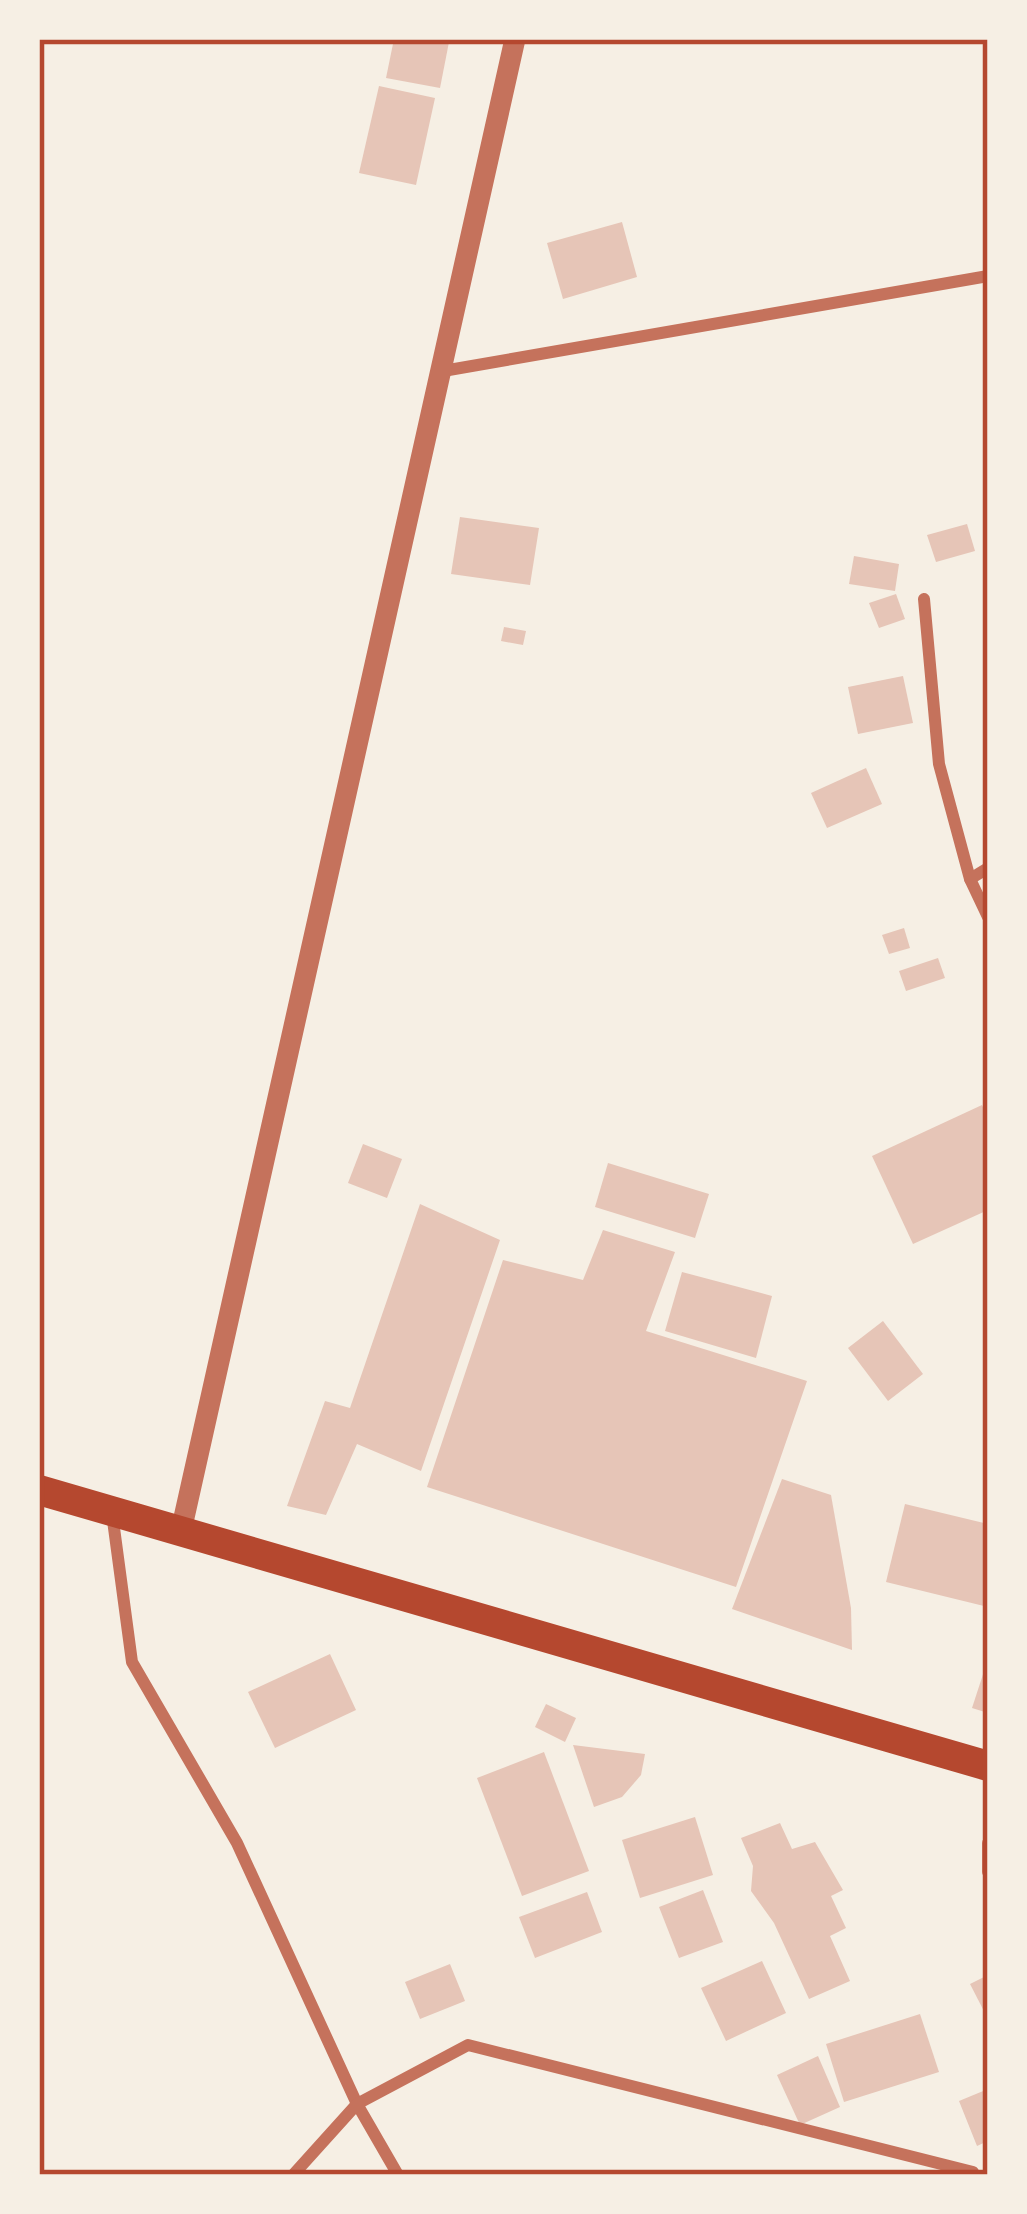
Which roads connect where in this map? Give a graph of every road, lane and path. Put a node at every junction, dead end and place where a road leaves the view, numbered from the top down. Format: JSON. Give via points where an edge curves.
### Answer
{"nodes":[{"id":1,"x":514,"y":39,"type":"edge"},
{"id":2,"x":988,"y":276,"type":"edge"},
{"id":3,"x":443,"y":371,"type":"junction"},
{"id":4,"x":924,"y":599,"type":"dead end"},
{"id":5,"x":988,"y":868,"type":"edge"},
{"id":6,"x":970,"y":879,"type":"junction"},
{"id":7,"x":988,"y":917,"type":"edge"},
{"id":8,"x":39,"y":1490,"type":"edge"},
{"id":9,"x":112,"y":1511,"type":"junction"},
{"id":10,"x":181,"y":1531,"type":"junction"},
{"id":11,"x":988,"y":1766,"type":"edge"},
{"id":12,"x":988,"y":1843,"type":"edge"},
{"id":13,"x":988,"y":1872,"type":"edge"},
{"id":14,"x":357,"y":2104,"type":"junction"},
{"id":15,"x":988,"y":2165,"type":"edge"},
{"id":16,"x":971,"y":2173,"type":"edge"},
{"id":17,"x":293,"y":2175,"type":"edge"},
{"id":18,"x":398,"y":2175,"type":"edge"}],
"edges":[{"from":1,"to":3,"type":"street"},
{"from":2,"to":3,"type":"street"},
{"from":3,"to":10,"type":"street"},
{"from":4,"to":6,"type":"street","via":[[939,764]]},
{"from":5,"to":6,"type":"street"},
{"from":6,"to":7,"type":"street"},
{"from":8,"to":9,"type":"main road"},
{"from":9,"to":10,"type":"main road"},
{"from":9,"to":14,"type":"street","via":[[132,1662],[237,1843]]},
{"from":10,"to":11,"type":"main road"},
{"from":12,"to":13,"type":"street"},
{"from":14,"to":16,"type":"street","via":[[468,2045]]},
{"from":14,"to":17,"type":"street"},
{"from":14,"to":18,"type":"street"},
{"from":15,"to":16,"type":"street"}]}
